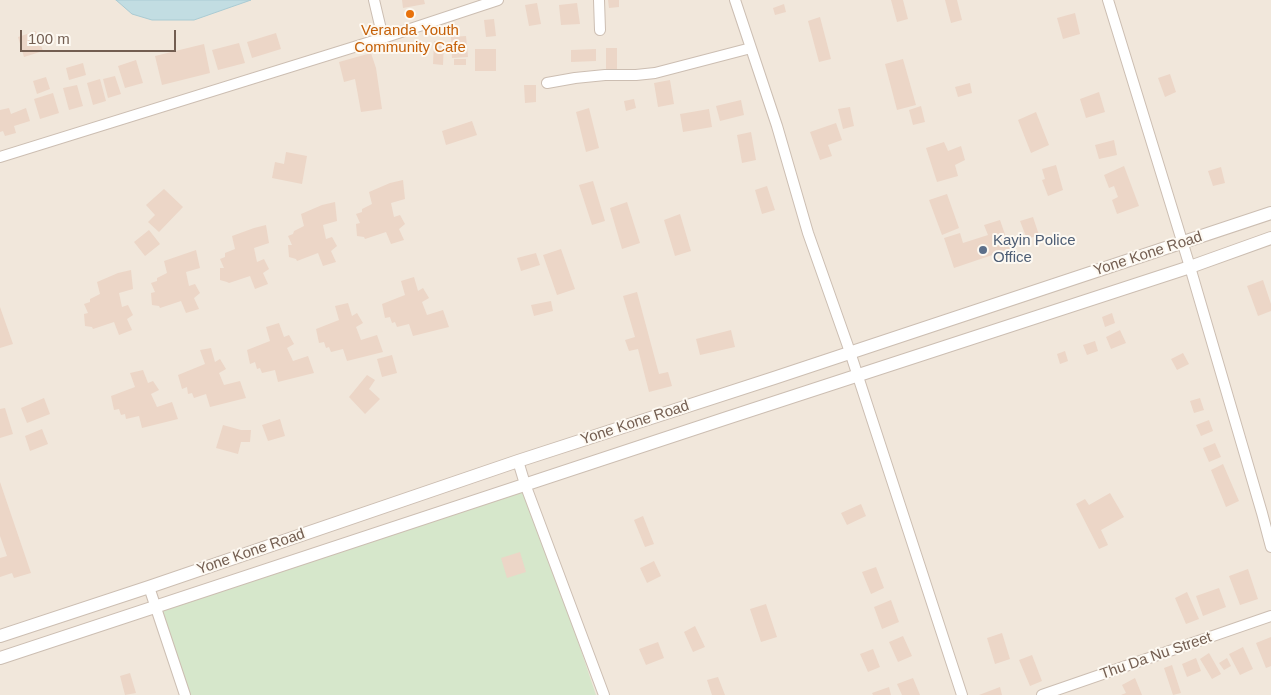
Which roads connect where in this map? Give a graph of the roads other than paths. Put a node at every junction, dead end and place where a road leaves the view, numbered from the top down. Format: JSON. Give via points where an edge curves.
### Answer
{"nodes":[{"id":1,"x":374,"y":0,"type":"edge"},
{"id":2,"x":498,"y":0,"type":"edge"},
{"id":3,"x":599,"y":0,"type":"edge"},
{"id":4,"x":735,"y":0,"type":"edge"},
{"id":5,"x":1108,"y":0,"type":"edge"},
{"id":6,"x":600,"y":30,"type":"dead end"},
{"id":7,"x":383,"y":38,"type":"junction"},
{"id":8,"x":751,"y":48,"type":"junction"},
{"id":9,"x":547,"y":83,"type":"dead end"},
{"id":10,"x":0,"y":157,"type":"edge"},
{"id":11,"x":1271,"y":213,"type":"edge"},
{"id":12,"x":1271,"y":238,"type":"edge"},
{"id":13,"x":1182,"y":242,"type":"junction"},
{"id":14,"x":1190,"y":267,"type":"junction"},
{"id":15,"x":850,"y":352,"type":"junction"},
{"id":16,"x":858,"y":375,"type":"junction"},
{"id":17,"x":721,"y":395,"type":"junction"},
{"id":18,"x":727,"y":418,"type":"junction"},
{"id":19,"x":518,"y":461,"type":"junction"},
{"id":20,"x":525,"y":484,"type":"junction"},
{"id":21,"x":1267,"y":511,"type":"edge"},
{"id":22,"x":1271,"y":548,"type":"edge"},
{"id":23,"x":149,"y":587,"type":"junction"},
{"id":24,"x":155,"y":607,"type":"junction"},
{"id":25,"x":1271,"y":616,"type":"edge"},
{"id":26,"x":0,"y":636,"type":"edge"},
{"id":27,"x":0,"y":658,"type":"edge"},
{"id":28,"x":185,"y":695,"type":"edge"},
{"id":29,"x":604,"y":695,"type":"edge"},
{"id":30,"x":962,"y":695,"type":"edge"},
{"id":31,"x":1042,"y":695,"type":"edge"}],
"edges":[{"from":1,"to":7,"type":"street"},
{"from":2,"to":7,"type":"street"},
{"from":3,"to":6,"type":"street"},
{"from":4,"to":8,"type":"street"},
{"from":5,"to":13,"type":"street"},
{"from":7,"to":10,"type":"street"},
{"from":8,"to":9,"type":"street","via":[[655,73]]},
{"from":8,"to":15,"type":"street","via":[[808,233]]},
{"from":11,"to":13,"type":"street","name":"Yone Kone Road"},
{"from":12,"to":14,"type":"street"},
{"from":13,"to":14,"type":"street"},
{"from":13,"to":15,"type":"street","name":"Yone Kone Road"},
{"from":14,"to":16,"type":"street"},
{"from":14,"to":21,"type":"street"},
{"from":15,"to":16,"type":"street"},
{"from":15,"to":17,"type":"street","name":"Yone Kone Road"},
{"from":16,"to":18,"type":"street"},
{"from":16,"to":30,"type":"street"},
{"from":17,"to":18,"type":"street"},
{"from":17,"to":19,"type":"street","name":"Yone Kone Road"},
{"from":18,"to":20,"type":"street"},
{"from":19,"to":20,"type":"street"},
{"from":19,"to":23,"type":"street","name":"Yone Kone Road"},
{"from":20,"to":24,"type":"street"},
{"from":20,"to":29,"type":"street"},
{"from":21,"to":22,"type":"street"},
{"from":23,"to":24,"type":"street"},
{"from":23,"to":26,"type":"street","name":"Yone Kone Road"},
{"from":24,"to":27,"type":"street"},
{"from":24,"to":28,"type":"street"},
{"from":25,"to":31,"type":"street","name":"Thu Da Nu Street"}]}
